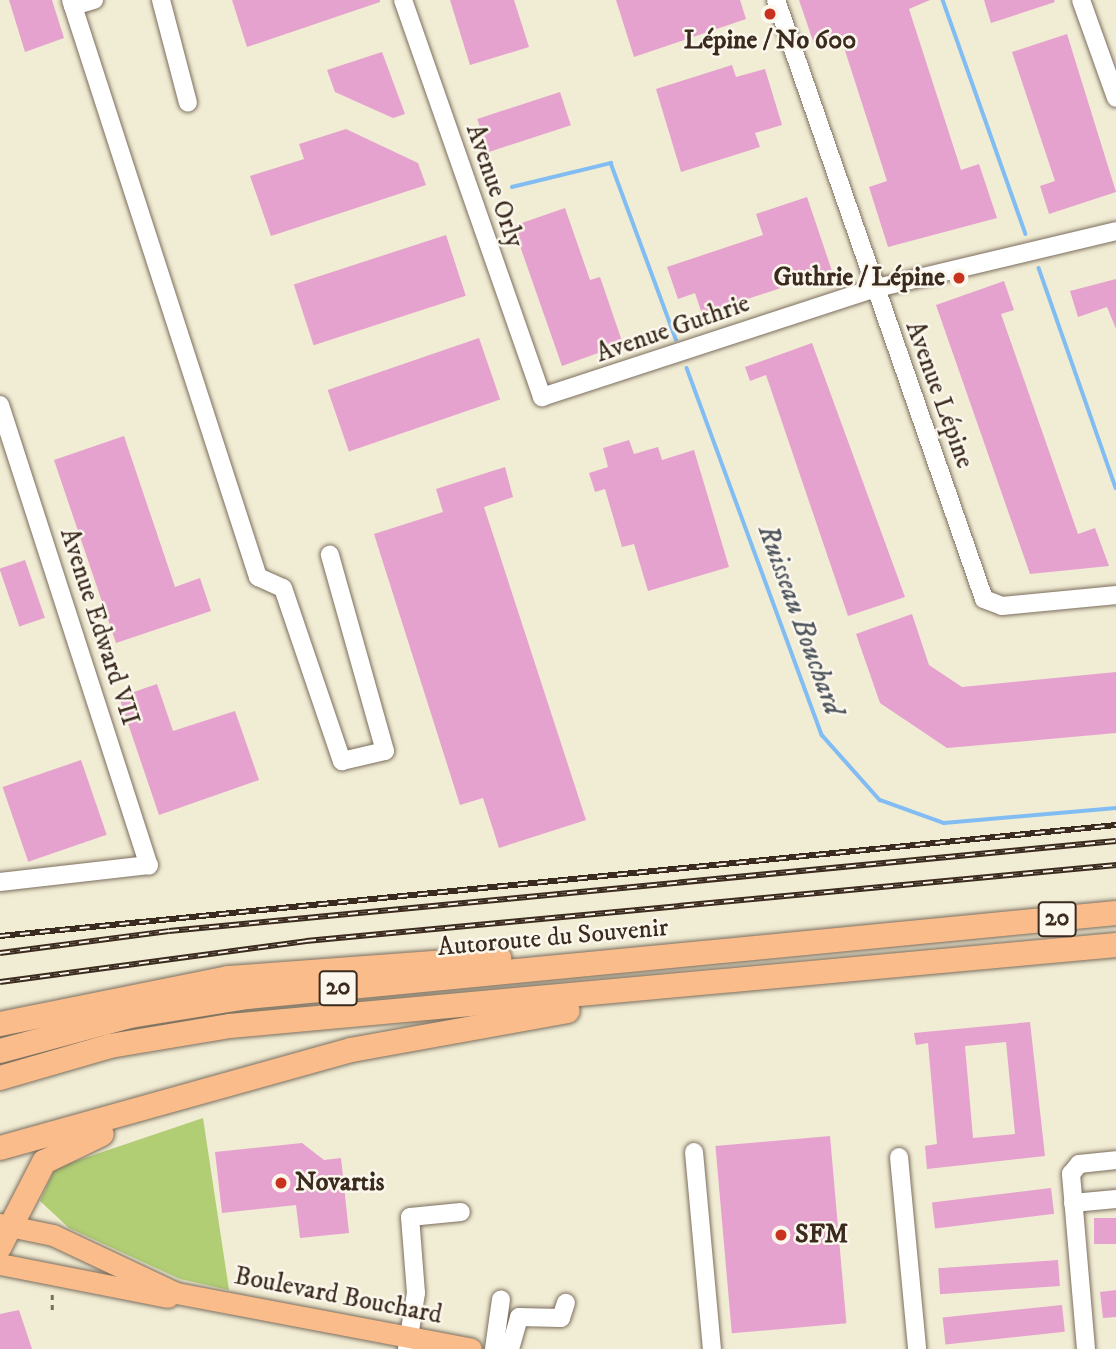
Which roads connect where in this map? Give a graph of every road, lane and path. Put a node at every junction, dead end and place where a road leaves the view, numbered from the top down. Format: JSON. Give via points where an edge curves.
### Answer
{"nodes":[{"id":1,"x":94,"y":0,"type":"edge"},
{"id":2,"x":161,"y":0,"type":"edge"},
{"id":3,"x":403,"y":0,"type":"edge"},
{"id":4,"x":776,"y":0,"type":"edge"},
{"id":5,"x":1081,"y":0,"type":"edge"},
{"id":6,"x":72,"y":3,"type":"edge"},
{"id":7,"x":1116,"y":98,"type":"edge"},
{"id":8,"x":188,"y":103,"type":"dead end"},
{"id":9,"x":1116,"y":231,"type":"edge"},
{"id":10,"x":873,"y":289,"type":"junction"},
{"id":11,"x":535,"y":388,"type":"joint"},
{"id":12,"x":0,"y":405,"type":"edge"},
{"id":13,"x":330,"y":555,"type":"dead end"},
{"id":14,"x":1116,"y":596,"type":"edge"},
{"id":15,"x":0,"y":882,"type":"edge"},
{"id":16,"x":1116,"y":913,"type":"edge"},
{"id":17,"x":1116,"y":945,"type":"edge"},
{"id":18,"x":681,"y":957,"type":"junction"},
{"id":19,"x":661,"y":990,"type":"junction"},
{"id":20,"x":0,"y":1024,"type":"edge"},
{"id":21,"x":0,"y":1051,"type":"edge"},
{"id":22,"x":0,"y":1078,"type":"edge"},
{"id":23,"x":191,"y":1093,"type":"junction"},
{"id":24,"x":0,"y":1148,"type":"edge"},
{"id":25,"x":694,"y":1152,"type":"dead end"},
{"id":26,"x":899,"y":1157,"type":"dead end"},
{"id":27,"x":1116,"y":1160,"type":"edge"},
{"id":28,"x":1116,"y":1199,"type":"edge"},
{"id":29,"x":1073,"y":1203,"type":"junction"},
{"id":30,"x":461,"y":1212,"type":"dead end"},
{"id":31,"x":6,"y":1224,"type":"edge"},
{"id":32,"x":0,"y":1248,"type":"edge"},
{"id":33,"x":0,"y":1264,"type":"edge"},
{"id":34,"x":195,"y":1297,"type":"junction"},
{"id":35,"x":501,"y":1299,"type":"dead end"},
{"id":36,"x":50,"y":1301,"type":"dead end"},
{"id":37,"x":566,"y":1303,"type":"dead end"},
{"id":38,"x":52,"y":1310,"type":"dead end"},
{"id":39,"x":408,"y":1343,"type":"edge"},
{"id":40,"x":471,"y":1349,"type":"edge"},
{"id":41,"x":494,"y":1349,"type":"edge"},
{"id":42,"x":510,"y":1349,"type":"edge"},
{"id":43,"x":712,"y":1349,"type":"edge"},
{"id":44,"x":917,"y":1349,"type":"edge"},
{"id":45,"x":1086,"y":1349,"type":"edge"}],
"edges":[{"from":1,"to":6,"type":"street"},
{"from":2,"to":8,"type":"street"},
{"from":3,"to":11,"type":"street","name":"Avenue Orly"},
{"from":4,"to":10,"type":"street","name":"Avenue Lépine"},
{"from":5,"to":7,"type":"street"},
{"from":6,"to":13,"type":"street","via":[[258,577],[283,588],[342,761],[385,751]]},
{"from":9,"to":10,"type":"street","name":"Avenue Guthrie"},
{"from":10,"to":11,"type":"street","name":"Avenue Guthrie","via":[[554,397],[542,397]]},
{"from":10,"to":14,"type":"street","name":"Avenue Lépine","via":[[991,605]]},
{"from":12,"to":15,"type":"street","name":"Avenue Edward VII","via":[[149,865]]},
{"from":16,"to":18,"type":"highway","name":"Autoroute du Souvenir","number":"20"},
{"from":17,"to":19,"type":"highway","number":"20"},
{"from":18,"to":20,"type":"highway","via":[[422,959],[150,990]]},
{"from":18,"to":21,"type":"highway","name":"Autoroute du Souvenir","number":"20","via":[[211,1002]]},
{"from":19,"to":22,"type":"highway","number":"20","via":[[206,1029],[110,1046]]},
{"from":19,"to":23,"type":"highway","via":[[373,1045]]},
{"from":23,"to":24,"type":"highway"},
{"from":23,"to":31,"type":"highway","via":[[53,1155],[34,1176]]},
{"from":25,"to":43,"type":"street"},
{"from":26,"to":44,"type":"street"},
{"from":27,"to":29,"type":"street","via":[[1074,1167]]},
{"from":28,"to":29,"type":"street"},
{"from":29,"to":45,"type":"street"},
{"from":30,"to":39,"type":"street","via":[[410,1217],[416,1293]]},
{"from":31,"to":32,"type":"main road"},
{"from":31,"to":34,"type":"main road","name":"Boulevard Bouchard","via":[[52,1235],[140,1280]]},
{"from":33,"to":34,"type":"main road","name":"Boulevard Bouchard","via":[[146,1297]]},
{"from":34,"to":39,"type":"main road","name":"Boulevard Bouchard"},
{"from":35,"to":41,"type":"street"},
{"from":36,"to":38,"type":"path"},
{"from":37,"to":42,"type":"street","via":[[561,1318],[519,1317]]},
{"from":39,"to":40,"type":"main road","name":"Boulevard Bouchard"}]}
